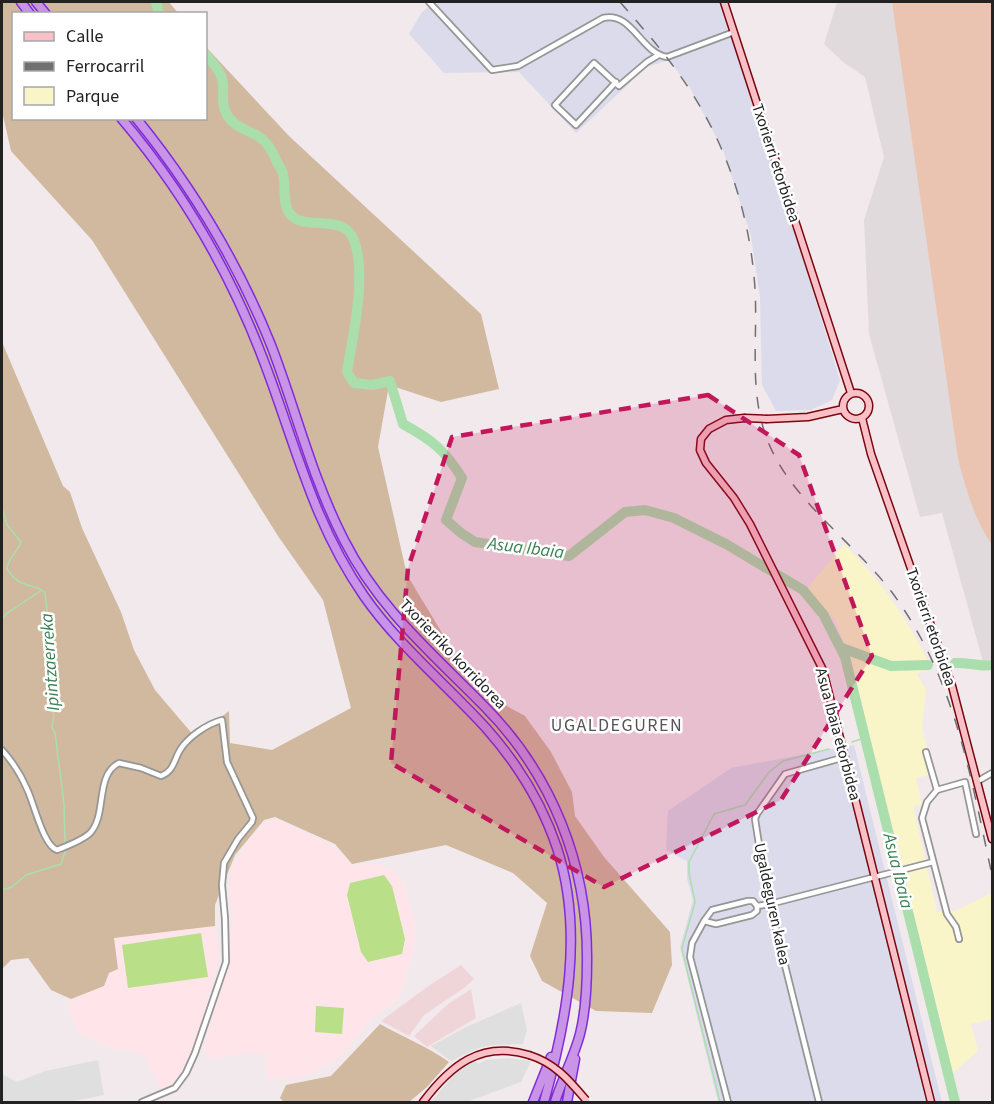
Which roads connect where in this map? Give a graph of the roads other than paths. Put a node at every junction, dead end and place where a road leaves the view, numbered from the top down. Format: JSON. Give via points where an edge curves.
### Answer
{"nodes":[{"id":1,"x":429,"y":2,"type":"edge"},
{"id":2,"x":724,"y":2,"type":"edge"},
{"id":3,"x":734,"y":32,"type":"junction"},
{"id":4,"x":657,"y":56,"type":"junction"},
{"id":5,"x":615,"y":82,"type":"junction"},
{"id":6,"x":123,"y":120,"type":"edge"},
{"id":7,"x":137,"y":120,"type":"edge"},
{"id":8,"x":851,"y":393,"type":"junction"},
{"id":9,"x":843,"y":409,"type":"junction"},
{"id":10,"x":862,"y":418,"type":"junction"},
{"id":11,"x":2,"y":750,"type":"edge"},
{"id":12,"x":926,"y":752,"type":"dead end"},
{"id":13,"x":845,"y":757,"type":"junction"},
{"id":14,"x":993,"y":773,"type":"edge"},
{"id":15,"x":978,"y":781,"type":"junction"},
{"id":16,"x":937,"y":790,"type":"junction"},
{"id":17,"x":976,"y":834,"type":"dead end"},
{"id":18,"x":993,"y":839,"type":"edge"},
{"id":19,"x":933,"y":862,"type":"junction"},
{"id":20,"x":875,"y":877,"type":"junction"},
{"id":21,"x":770,"y":904,"type":"junction"},
{"id":22,"x":757,"y":906,"type":"junction"},
{"id":23,"x":705,"y":921,"type":"junction"},
{"id":24,"x":958,"y":939,"type":"dead end"},
{"id":25,"x":580,"y":1034,"type":"junction"},
{"id":26,"x":560,"y":1038,"type":"junction"},
{"id":27,"x":587,"y":1101,"type":"edge"},
{"id":28,"x":142,"y":1102,"type":"edge"},
{"id":29,"x":421,"y":1102,"type":"edge"},
{"id":30,"x":533,"y":1102,"type":"edge"},
{"id":31,"x":544,"y":1102,"type":"edge"},
{"id":32,"x":557,"y":1102,"type":"edge"},
{"id":33,"x":567,"y":1102,"type":"edge"},
{"id":34,"x":728,"y":1102,"type":"edge"},
{"id":35,"x":819,"y":1102,"type":"edge"},
{"id":36,"x":932,"y":1102,"type":"edge"}],
"edges":[{"from":1,"to":4,"type":"street","via":[[496,70],[518,66],[603,18],[614,16],[624,21]]},
{"from":2,"to":3,"type":"street","name":"Txorierri etorbidea"},
{"from":3,"to":4,"type":"street","via":[[667,57]]},
{"from":3,"to":8,"type":"street","name":"Txorierri etorbidea"},
{"from":4,"to":5,"type":"street","via":[[619,86]]},
{"from":5,"to":5,"type":"street","via":[[594,63],[555,105],[576,125]]},
{"from":6,"to":26,"type":"highway","name":"Txorierriko korridorea","via":[[183,202],[233,290],[263,358],[318,514],[342,563],[382,620],[497,740],[538,803],[561,862],[568,904],[571,962]]},
{"from":7,"to":25,"type":"highway","name":"Txorierriko korridorea","via":[[193,195],[239,275],[270,344],[329,511],[357,564],[403,626],[504,728],[553,803],[577,867],[585,909],[587,991]]},
{"from":8,"to":9,"type":"street","via":[[845,398]]},
{"from":8,"to":10,"type":"street","name":"Txorierri etorbidea","via":[[867,398],[868,411]]},
{"from":9,"to":10,"type":"street","via":[[850,418]]},
{"from":9,"to":13,"type":"street","name":"Asua Ibaia etorbidea","bridge":true,"via":[[808,417],[726,420],[709,429],[701,440],[700,450],[743,511],[805,631],[822,670]]},
{"from":10,"to":15,"type":"street","name":"Txorierri etorbidea","via":[[949,676]]},
{"from":11,"to":28,"type":"street","via":[[27,789],[47,840],[57,850],[90,833],[112,766],[119,763],[161,776],[168,773],[181,749],[200,731],[222,720],[227,762],[253,818],[224,863],[226,962],[186,1073],[175,1088]]},
{"from":12,"to":16,"type":"street"},
{"from":13,"to":20,"type":"street","name":"Asua Ibaia etorbidea"},
{"from":13,"to":21,"type":"street","name":"Ugaldeguren kalea","via":[[785,774],[756,814]]},
{"from":14,"to":15,"type":"street"},
{"from":15,"to":18,"type":"street","name":"Txorierri etorbidea"},
{"from":16,"to":17,"type":"street","via":[[965,782]]},
{"from":16,"to":19,"type":"street","via":[[927,802],[922,818]]},
{"from":19,"to":20,"type":"street"},
{"from":19,"to":24,"type":"street","via":[[946,914],[956,927]]},
{"from":20,"to":21,"type":"street"},
{"from":20,"to":36,"type":"street","name":"Asua Ibaia etorbidea"},
{"from":21,"to":22,"type":"street"},
{"from":21,"to":35,"type":"street","name":"Ugaldeguren kalea"},
{"from":22,"to":23,"type":"street","via":[[752,915],[716,924]]},
{"from":22,"to":23,"type":"street","via":[[748,901],[712,910]]},
{"from":23,"to":34,"type":"street","via":[[692,943],[690,957]]},
{"from":25,"to":32,"type":"highway","name":"Txorierriko korridorea"},
{"from":25,"to":33,"type":"highway"},
{"from":26,"to":30,"type":"highway"},
{"from":26,"to":31,"type":"highway","name":"Txorierriko korridorea"},
{"from":27,"to":29,"type":"street","bridge":true,"via":[[562,1072],[547,1062],[500,1050],[456,1066]]}]}
